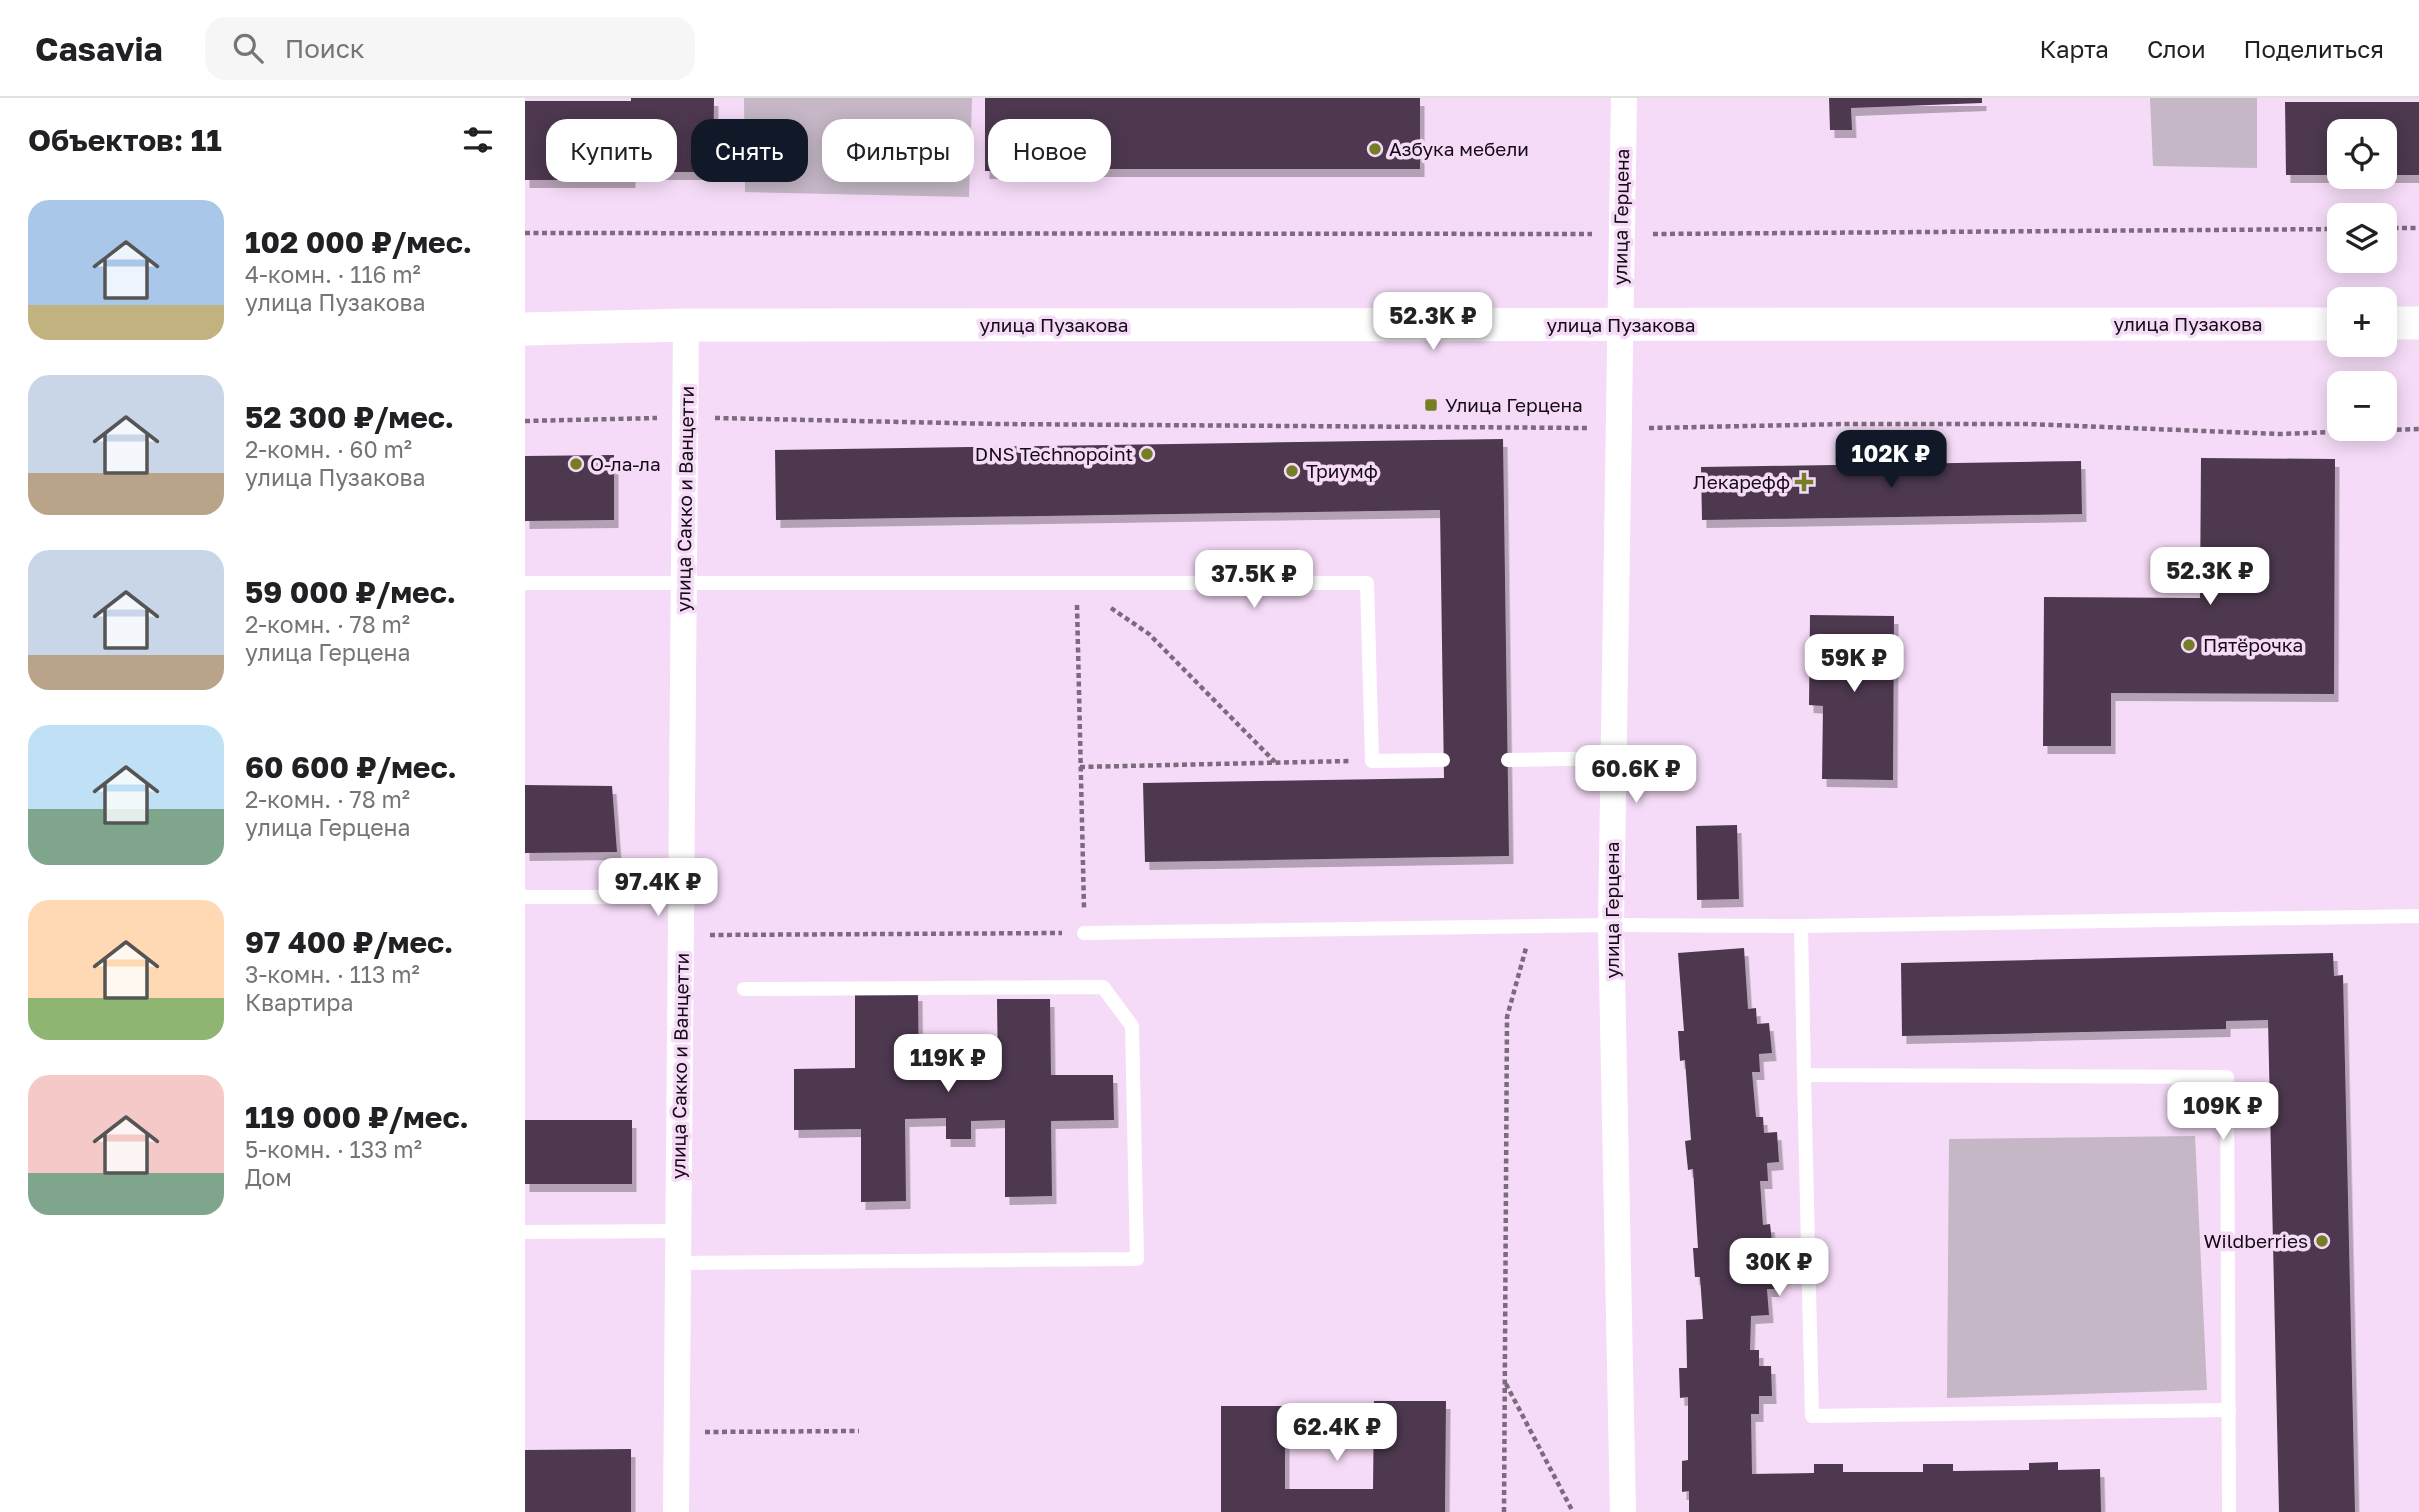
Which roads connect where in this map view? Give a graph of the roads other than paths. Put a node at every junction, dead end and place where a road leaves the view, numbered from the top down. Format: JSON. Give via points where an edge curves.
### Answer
{"nodes":[{"id":1,"x":1624,"y":98,"type":"edge"},
{"id":2,"x":2397,"y":323,"type":"edge"},
{"id":3,"x":2419,"y":323,"type":"edge"},
{"id":4,"x":2327,"y":324,"type":"edge"},
{"id":5,"x":686,"y":325,"type":"junction"},
{"id":6,"x":1619,"y":325,"type":"junction"},
{"id":7,"x":525,"y":329,"type":"edge"},
{"id":8,"x":525,"y":583,"type":"edge"},
{"id":9,"x":684,"y":584,"type":"junction"},
{"id":10,"x":1613,"y":758,"type":"junction"},
{"id":11,"x":1443,"y":760,"type":"dead end"},
{"id":12,"x":1508,"y":760,"type":"dead end"},
{"id":13,"x":525,"y":897,"type":"edge"},
{"id":14,"x":681,"y":897,"type":"junction"},
{"id":15,"x":2419,"y":916,"type":"edge"},
{"id":16,"x":1611,"y":925,"type":"junction"},
{"id":17,"x":1801,"y":926,"type":"junction"},
{"id":18,"x":1084,"y":933,"type":"road end"},
{"id":19,"x":744,"y":989,"type":"dead end"},
{"id":20,"x":1804,"y":1075,"type":"junction"},
{"id":21,"x":678,"y":1231,"type":"junction"},
{"id":22,"x":525,"y":1232,"type":"edge"},
{"id":23,"x":678,"y":1263,"type":"junction"},
{"id":24,"x":2229,"y":1410,"type":"junction"},
{"id":25,"x":676,"y":1512,"type":"edge"},
{"id":26,"x":1623,"y":1512,"type":"edge"},
{"id":27,"x":2229,"y":1512,"type":"edge"}],
"edges":[{"from":1,"to":6,"type":"street","name":"улица Герцена"},
{"from":2,"to":3,"type":"street"},
{"from":4,"to":6,"type":"street","name":"улица Пузакова"},
{"from":5,"to":6,"type":"street","name":"улица Пузакова"},
{"from":5,"to":7,"type":"street","name":"улица Пузакова"},
{"from":5,"to":9,"type":"street","name":"улица Сакко и Ванцетти"},
{"from":6,"to":10,"type":"street","name":"улица Герцена"},
{"from":8,"to":9,"type":"lane"},
{"from":9,"to":11,"type":"lane","via":[[1367,583],[1372,761]]},
{"from":9,"to":14,"type":"street","name":"улица Сакко и Ванцетти"},
{"from":10,"to":12,"type":"lane"},
{"from":10,"to":16,"type":"street","name":"улица Герцена"},
{"from":13,"to":14,"type":"lane"},
{"from":14,"to":21,"type":"street","name":"улица Сакко и Ванцетти"},
{"from":15,"to":17,"type":"lane"},
{"from":16,"to":17,"type":"lane"},
{"from":16,"to":18,"type":"lane"},
{"from":16,"to":26,"type":"street","name":"улица Герцена"},
{"from":17,"to":20,"type":"lane"},
{"from":19,"to":23,"type":"lane","via":[[1103,987],[1132,1026],[1137,1259]]},
{"from":20,"to":24,"type":"lane","via":[[2227,1077]]},
{"from":20,"to":24,"type":"lane","via":[[1812,1416]]},
{"from":21,"to":22,"type":"lane"},
{"from":21,"to":23,"type":"street","name":"улица Сакко и Ванцетти"},
{"from":23,"to":25,"type":"street","name":"улица Сакко и Ванцетти"},
{"from":24,"to":27,"type":"lane"}]}
